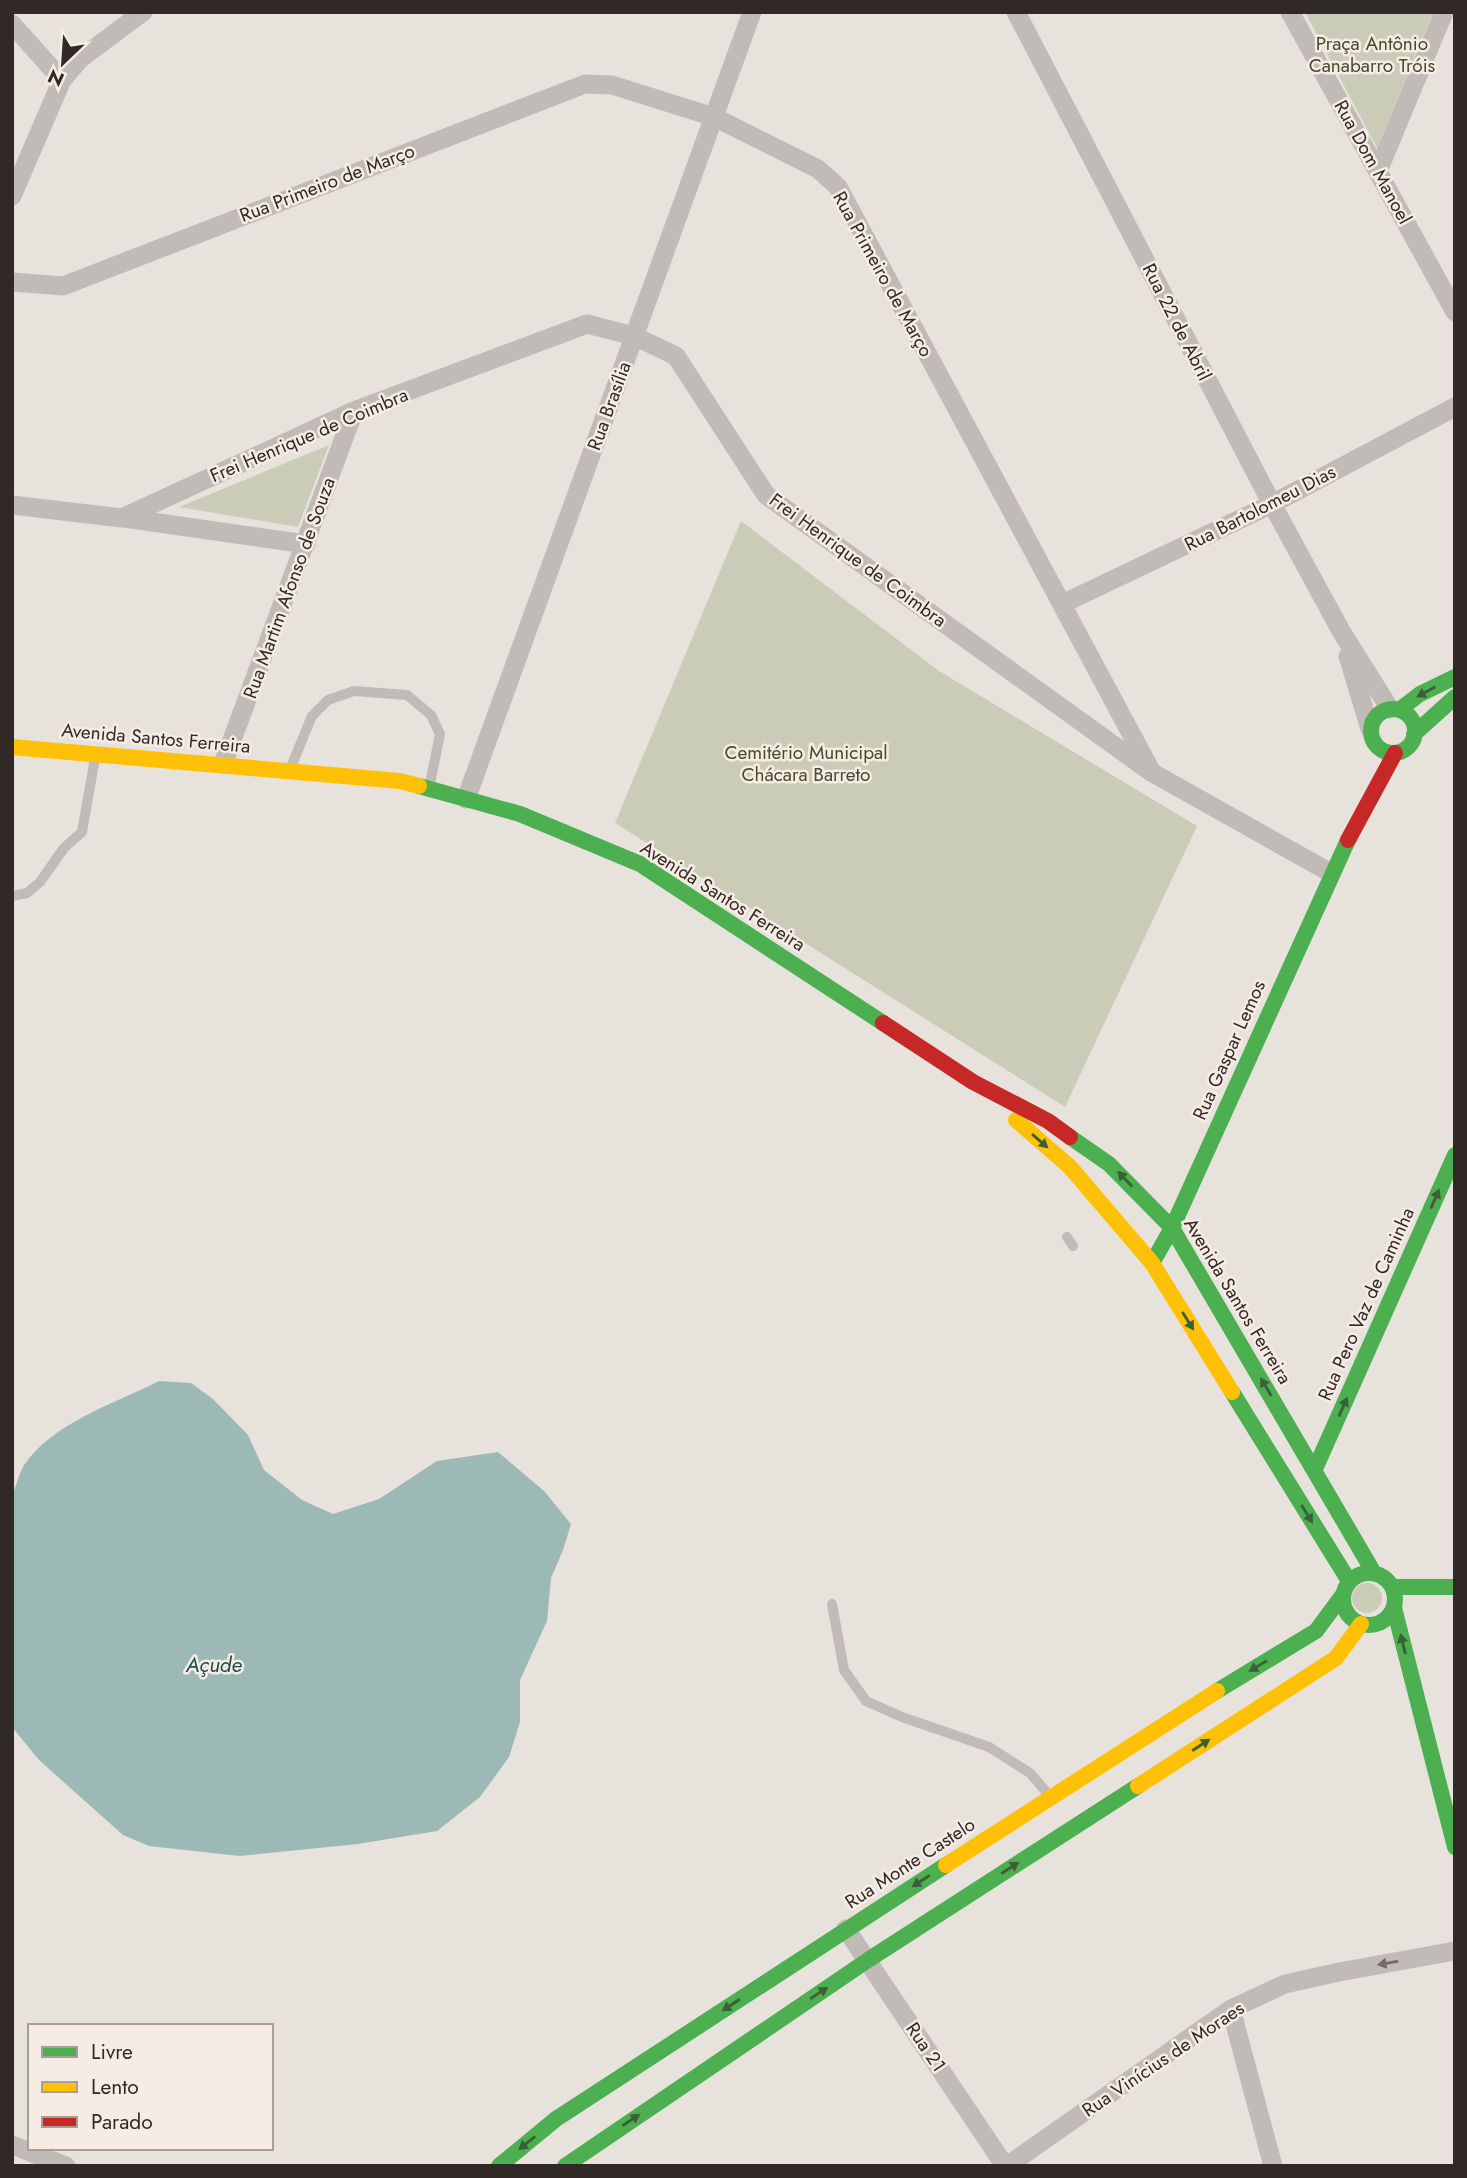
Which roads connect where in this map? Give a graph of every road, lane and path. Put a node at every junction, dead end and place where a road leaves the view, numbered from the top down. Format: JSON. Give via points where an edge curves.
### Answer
{"nodes":[{"id":1,"x":142,"y":12,"type":"edge"},
{"id":2,"x":752,"y":12,"type":"edge"},
{"id":3,"x":1016,"y":12,"type":"edge"},
{"id":4,"x":1290,"y":12,"type":"edge"},
{"id":5,"x":1444,"y":12,"type":"edge"},
{"id":6,"x":12,"y":24,"type":"edge"},
{"id":7,"x":62,"y":80,"type":"junction"},
{"id":8,"x":714,"y":117,"type":"junction"},
{"id":9,"x":1378,"y":171,"type":"junction"},
{"id":10,"x":12,"y":196,"type":"edge"},
{"id":11,"x":12,"y":282,"type":"edge"},
{"id":12,"x":1455,"y":312,"type":"edge"},
{"id":13,"x":635,"y":336,"type":"junction"},
{"id":14,"x":1455,"y":407,"type":"edge"},
{"id":15,"x":354,"y":411,"type":"junction"},
{"id":16,"x":1272,"y":504,"type":"junction"},
{"id":17,"x":12,"y":505,"type":"edge"},
{"id":18,"x":122,"y":518,"type":"junction"},
{"id":19,"x":306,"y":544,"type":"junction"},
{"id":20,"x":1062,"y":604,"type":"junction"},
{"id":21,"x":1341,"y":631,"type":"junction"},
{"id":22,"x":1455,"y":677,"type":"edge"},
{"id":23,"x":1455,"y":696,"type":"edge"},
{"id":24,"x":1394,"y":709,"type":"junction"},
{"id":25,"x":1370,"y":729,"type":"junction"},
{"id":26,"x":1414,"y":734,"type":"junction"},
{"id":27,"x":12,"y":747,"type":"edge"},
{"id":28,"x":1387,"y":751,"type":"junction"},
{"id":29,"x":96,"y":754,"type":"junction"},
{"id":30,"x":223,"y":764,"type":"junction"},
{"id":31,"x":290,"y":771,"type":"junction"},
{"id":32,"x":1151,"y":772,"type":"junction"},
{"id":33,"x":429,"y":788,"type":"junction"},
{"id":34,"x":466,"y":799,"type":"junction"},
{"id":35,"x":1331,"y":873,"type":"junction"},
{"id":36,"x":12,"y":896,"type":"edge"},
{"id":37,"x":973,"y":1082,"type":"junction"},
{"id":38,"x":1455,"y":1155,"type":"edge"},
{"id":39,"x":1172,"y":1228,"type":"junction"},
{"id":40,"x":1067,"y":1237,"type":"dead end"},
{"id":41,"x":1073,"y":1246,"type":"dead end"},
{"id":42,"x":1152,"y":1263,"type":"junction"},
{"id":43,"x":1315,"y":1469,"type":"junction"},
{"id":44,"x":1374,"y":1573,"type":"junction"},
{"id":45,"x":1393,"y":1587,"type":"junction"},
{"id":46,"x":1455,"y":1587,"type":"edge"},
{"id":47,"x":1346,"y":1589,"type":"junction"},
{"id":48,"x":832,"y":1604,"type":"dead end"},
{"id":49,"x":1394,"y":1608,"type":"junction"},
{"id":50,"x":1372,"y":1628,"type":"junction"},
{"id":51,"x":1391,"y":1659,"type":"dead end"},
{"id":52,"x":1424,"y":1728,"type":"junction"},
{"id":53,"x":1051,"y":1797,"type":"junction"},
{"id":54,"x":1455,"y":1847,"type":"edge"},
{"id":55,"x":846,"y":1929,"type":"junction"},
{"id":56,"x":1455,"y":1951,"type":"edge"},
{"id":57,"x":868,"y":1959,"type":"junction"},
{"id":58,"x":1231,"y":2009,"type":"junction"},
{"id":59,"x":12,"y":2145,"type":"edge"},
{"id":60,"x":66,"y":2166,"type":"edge"},
{"id":61,"x":499,"y":2166,"type":"edge"},
{"id":62,"x":565,"y":2166,"type":"edge"},
{"id":63,"x":1006,"y":2166,"type":"edge"},
{"id":64,"x":1273,"y":2166,"type":"edge"}],
"edges":[{"from":1,"to":7,"type":"street","via":[[80,59]]},
{"from":2,"to":8,"type":"street","name":"Rua Brasília"},
{"from":3,"to":16,"type":"street","name":"Rua 22 de Abril"},
{"from":4,"to":9,"type":"street","name":"Rua Dom Manoel"},
{"from":5,"to":9,"type":"street"},
{"from":6,"to":7,"type":"street"},
{"from":7,"to":10,"type":"street"},
{"from":8,"to":11,"type":"street","name":"Rua Primeiro de Março","via":[[612,85],[585,83],[63,286]]},
{"from":8,"to":13,"type":"street","name":"Rua Brasília"},
{"from":8,"to":20,"type":"street","name":"Rua Primeiro de Março","via":[[818,169],[838,187]]},
{"from":9,"to":12,"type":"street","name":"Rua Dom Manoel"},
{"from":13,"to":15,"type":"street","name":"Frei Henrique de Coimbra","via":[[587,324]]},
{"from":13,"to":32,"type":"street","name":"Frei Henrique de Coimbra","via":[[676,356],[765,495]]},
{"from":13,"to":34,"type":"street","name":"Rua Brasília"},
{"from":14,"to":16,"type":"street","name":"Rua Bartolomeu Dias"},
{"from":15,"to":18,"type":"street","name":"Frei Henrique de Coimbra"},
{"from":15,"to":19,"type":"street","name":"Rua Martim Afonso de Souza"},
{"from":16,"to":20,"type":"street","name":"Rua Bartolomeu Dias"},
{"from":16,"to":21,"type":"street","name":"Rua 22 de Abril"},
{"from":17,"to":18,"type":"street"},
{"from":18,"to":19,"type":"street"},
{"from":19,"to":30,"type":"street","name":"Rua Martim Afonso de Souza"},
{"from":20,"to":32,"type":"street","name":"Rua Primeiro de Março"},
{"from":21,"to":24,"type":"street","name":"Rua 22 de Abril"},
{"from":21,"to":25,"type":"street","name":"Rua 22 de Abril"},
{"from":22,"to":24,"type":"street","one_way":true},
{"from":23,"to":26,"type":"street"},
{"from":24,"to":25,"type":"street","via":[[1377,715]]},
{"from":24,"to":26,"type":"street","via":[[1413,722]]},
{"from":25,"to":28,"type":"street","via":[[1374,743]]},
{"from":26,"to":28,"type":"street","via":[[1408,747]]},
{"from":27,"to":29,"type":"street","name":"Avenida Santos Ferreira"},
{"from":28,"to":35,"type":"street","name":"Rua Gaspar Lemos"},
{"from":29,"to":30,"type":"street","name":"Avenida Santos Ferreira"},
{"from":29,"to":36,"type":"lane","via":[[82,832],[40,882],[27,893]]},
{"from":30,"to":31,"type":"street","name":"Avenida Santos Ferreira"},
{"from":31,"to":33,"type":"street","name":"Avenida Santos Ferreira"},
{"from":31,"to":33,"type":"lane","via":[[312,716],[328,700],[354,691],[407,695],[431,715],[440,734]]},
{"from":32,"to":35,"type":"street","name":"Frei Henrique de Coimbra"},
{"from":33,"to":34,"type":"street","name":"Avenida Santos Ferreira"},
{"from":34,"to":37,"type":"street","name":"Avenida Santos Ferreira","via":[[520,814],[640,864]]},
{"from":35,"to":39,"type":"street","name":"Rua Gaspar Lemos"},
{"from":39,"to":37,"type":"street","name":"Avenida Santos Ferreira","one_way":true,"via":[[1109,1164],[1048,1121]]},
{"from":37,"to":42,"type":"street","name":"Avenida Santos Ferreira","one_way":true,"via":[[1070,1167]]},
{"from":43,"to":38,"type":"street","name":"Rua Pero Vaz de Caminha","one_way":true},
{"from":39,"to":42,"type":"street","name":"Rua Gaspar Lemos"},
{"from":43,"to":39,"type":"street","name":"Avenida Santos Ferreira","one_way":true},
{"from":40,"to":41,"type":"lane"},
{"from":42,"to":47,"type":"street","name":"Avenida Santos Ferreira","one_way":true},
{"from":43,"to":44,"type":"street","name":"Avenida Santos Ferreira"},
{"from":44,"to":45,"type":"street"},
{"from":44,"to":47,"type":"street","via":[[1364,1573]]},
{"from":45,"to":46,"type":"street"},
{"from":45,"to":49,"type":"street"},
{"from":47,"to":50,"type":"street","via":[[1345,1610],[1354,1621]]},
{"from":47,"to":53,"type":"street","name":"Rua Monte Castelo","one_way":true,"via":[[1316,1631]]},
{"from":48,"to":53,"type":"lane","via":[[844,1670],[866,1700],[989,1747],[1030,1773]]},
{"from":49,"to":50,"type":"street"},
{"from":52,"to":49,"type":"street","one_way":true},
{"from":57,"to":50,"type":"street","one_way":true,"via":[[1336,1658]]},
{"from":51,"to":52,"type":"street"},
{"from":52,"to":54,"type":"street"},
{"from":53,"to":55,"type":"street","name":"Rua Monte Castelo","one_way":true},
{"from":55,"to":57,"type":"street","name":"Rua 21"},
{"from":55,"to":61,"type":"street","name":"Rua Monte Castelo","one_way":true,"via":[[556,2119]]},
{"from":56,"to":58,"type":"street","name":"Rua Vinícius de Moraes","one_way":true,"via":[[1285,1984]]},
{"from":62,"to":57,"type":"street","one_way":true},
{"from":57,"to":63,"type":"street","name":"Rua 21"},
{"from":58,"to":63,"type":"street","name":"Rua Vinícius de Moraes"},
{"from":58,"to":64,"type":"street"},
{"from":59,"to":60,"type":"street"}]}
